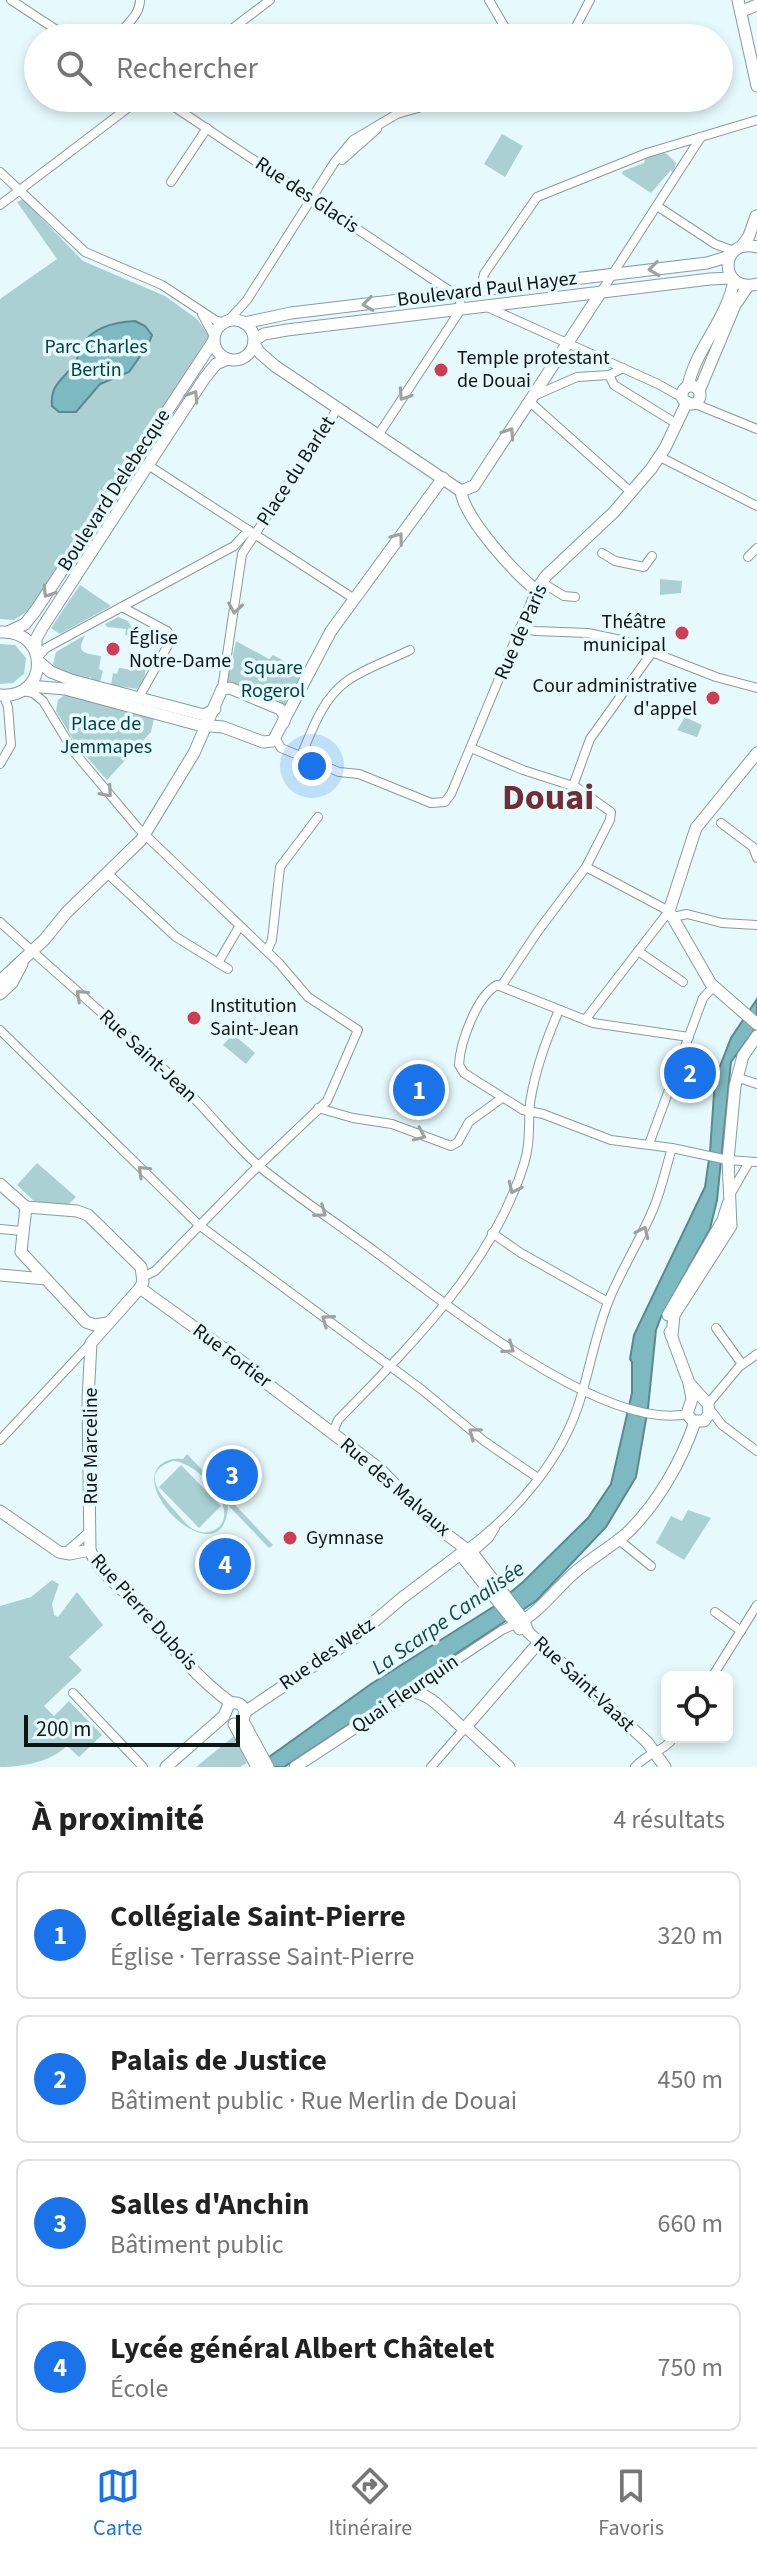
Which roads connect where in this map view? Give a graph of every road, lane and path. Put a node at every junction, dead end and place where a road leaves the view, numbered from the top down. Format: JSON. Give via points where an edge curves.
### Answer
{"nodes":[{"id":1,"x":11,"y":0,"type":"edge"},
{"id":2,"x":140,"y":0,"type":"edge"},
{"id":3,"x":270,"y":0,"type":"edge"},
{"id":4,"x":489,"y":0,"type":"edge"},
{"id":5,"x":590,"y":0,"type":"edge"},
{"id":6,"x":746,"y":5,"type":"edge"},
{"id":7,"x":48,"y":24,"type":"edge"},
{"id":8,"x":126,"y":24,"type":"edge"},
{"id":9,"x":238,"y":24,"type":"edge"},
{"id":10,"x":503,"y":24,"type":"edge"},
{"id":11,"x":577,"y":24,"type":"edge"},
{"id":12,"x":757,"y":47,"type":"edge"},
{"id":13,"x":757,"y":86,"type":"edge"},
{"id":14,"x":122,"y":112,"type":"edge"},
{"id":15,"x":182,"y":112,"type":"edge"},
{"id":16,"x":404,"y":112,"type":"edge"},
{"id":17,"x":418,"y":112,"type":"edge"},
{"id":18,"x":757,"y":120,"type":"edge"},
{"id":19,"x":207,"y":128,"type":"junction"},
{"id":20,"x":702,"y":136,"type":"junction"},
{"id":21,"x":0,"y":172,"type":"edge"},
{"id":22,"x":171,"y":182,"type":"dead end"},
{"id":23,"x":19,"y":190,"type":"junction"},
{"id":24,"x":313,"y":199,"type":"junction"},
{"id":25,"x":0,"y":205,"type":"edge"},
{"id":26,"x":657,"y":206,"type":"junction"},
{"id":27,"x":757,"y":214,"type":"edge"},
{"id":28,"x":757,"y":229,"type":"edge"},
{"id":29,"x":757,"y":247,"type":"edge"},
{"id":30,"x":735,"y":251,"type":"junction"},
{"id":31,"x":613,"y":274,"type":"junction"},
{"id":32,"x":733,"y":279,"type":"junction"},
{"id":33,"x":752,"y":285,"type":"edge"},
{"id":34,"x":481,"y":290,"type":"junction"},
{"id":35,"x":601,"y":292,"type":"junction"},
{"id":36,"x":456,"y":293,"type":"junction"},
{"id":37,"x":186,"y":300,"type":"junction"},
{"id":38,"x":247,"y":300,"type":"junction"},
{"id":39,"x":485,"y":306,"type":"junction"},
{"id":40,"x":461,"y":309,"type":"junction"},
{"id":41,"x":226,"y":322,"type":"junction"},
{"id":42,"x":244,"y":323,"type":"junction"},
{"id":43,"x":214,"y":338,"type":"junction"},
{"id":44,"x":254,"y":342,"type":"junction"},
{"id":45,"x":567,"y":344,"type":"junction"},
{"id":46,"x":244,"y":358,"type":"junction"},
{"id":47,"x":228,"y":359,"type":"junction"},
{"id":48,"x":275,"y":366,"type":"junction"},
{"id":49,"x":623,"y":368,"type":"junction"},
{"id":50,"x":609,"y":375,"type":"junction"},
{"id":51,"x":691,"y":395,"type":"junction"},
{"id":52,"x":533,"y":398,"type":"junction"},
{"id":53,"x":338,"y":408,"type":"junction"},
{"id":54,"x":677,"y":424,"type":"junction"},
{"id":55,"x":757,"y":429,"type":"edge"},
{"id":56,"x":379,"y":434,"type":"junction"},
{"id":57,"x":660,"y":457,"type":"junction"},
{"id":58,"x":148,"y":465,"type":"junction"},
{"id":59,"x":443,"y":478,"type":"junction"},
{"id":60,"x":461,"y":491,"type":"junction"},
{"id":61,"x":632,"y":493,"type":"junction"},
{"id":62,"x":757,"y":506,"type":"edge"},
{"id":63,"x":252,"y":532,"type":"junction"},
{"id":64,"x":594,"y":547,"type":"junction"},
{"id":65,"x":757,"y":548,"type":"edge"},
{"id":66,"x":652,"y":556,"type":"dead end"},
{"id":67,"x":748,"y":557,"type":"dead end"},
{"id":68,"x":538,"y":586,"type":"junction"},
{"id":69,"x":575,"y":597,"type":"dead end"},
{"id":70,"x":353,"y":598,"type":"junction"},
{"id":71,"x":122,"y":607,"type":"junction"},
{"id":72,"x":520,"y":628,"type":"junction"},
{"id":73,"x":3,"y":632,"type":"edge"},
{"id":74,"x":410,"y":650,"type":"dead end"},
{"id":75,"x":653,"y":651,"type":"junction"},
{"id":76,"x":37,"y":657,"type":"junction"},
{"id":77,"x":26,"y":688,"type":"junction"},
{"id":78,"x":757,"y":688,"type":"edge"},
{"id":79,"x":222,"y":689,"type":"junction"},
{"id":80,"x":2,"y":696,"type":"edge"},
{"id":81,"x":139,"y":697,"type":"junction"},
{"id":82,"x":294,"y":699,"type":"junction"},
{"id":83,"x":279,"y":708,"type":"junction"},
{"id":84,"x":209,"y":716,"type":"junction"},
{"id":85,"x":284,"y":722,"type":"junction"},
{"id":86,"x":233,"y":730,"type":"junction"},
{"id":87,"x":276,"y":739,"type":"junction"},
{"id":88,"x":471,"y":748,"type":"junction"},
{"id":89,"x":194,"y":753,"type":"junction"},
{"id":90,"x":757,"y":753,"type":"edge"},
{"id":91,"x":304,"y":758,"type":"junction"},
{"id":92,"x":0,"y":764,"type":"edge"},
{"id":93,"x":573,"y":786,"type":"junction"},
{"id":94,"x":318,"y":817,"type":"dead end"},
{"id":95,"x":721,"y":823,"type":"dead end"},
{"id":96,"x":145,"y":835,"type":"junction"},
{"id":97,"x":757,"y":858,"type":"edge"},
{"id":98,"x":586,"y":867,"type":"junction"},
{"id":99,"x":108,"y":874,"type":"junction"},
{"id":100,"x":671,"y":914,"type":"junction"},
{"id":101,"x":0,"y":922,"type":"edge"},
{"id":102,"x":272,"y":924,"type":"junction"},
{"id":103,"x":756,"y":925,"type":"edge"},
{"id":104,"x":239,"y":927,"type":"junction"},
{"id":105,"x":259,"y":944,"type":"junction"},
{"id":106,"x":267,"y":951,"type":"junction"},
{"id":107,"x":638,"y":951,"type":"junction"},
{"id":108,"x":29,"y":954,"type":"junction"},
{"id":109,"x":218,"y":963,"type":"junction"},
{"id":110,"x":228,"y":969,"type":"dead end"},
{"id":111,"x":0,"y":981,"type":"edge"},
{"id":112,"x":683,"y":982,"type":"dead end"},
{"id":113,"x":498,"y":985,"type":"junction"},
{"id":114,"x":713,"y":987,"type":"junction"},
{"id":115,"x":0,"y":994,"type":"edge"},
{"id":116,"x":559,"y":1010,"type":"junction"},
{"id":117,"x":585,"y":1020,"type":"junction"},
{"id":118,"x":757,"y":1024,"type":"edge"},
{"id":119,"x":0,"y":1030,"type":"edge"},
{"id":120,"x":757,"y":1036,"type":"edge"},
{"id":121,"x":689,"y":1037,"type":"junction"},
{"id":122,"x":736,"y":1077,"type":"junction"},
{"id":123,"x":757,"y":1084,"type":"edge"},
{"id":124,"x":502,"y":1098,"type":"junction"},
{"id":125,"x":318,"y":1108,"type":"junction"},
{"id":126,"x":530,"y":1112,"type":"junction"},
{"id":127,"x":649,"y":1144,"type":"junction"},
{"id":128,"x":672,"y":1148,"type":"junction"},
{"id":129,"x":726,"y":1160,"type":"junction"},
{"id":130,"x":753,"y":1162,"type":"edge"},
{"id":131,"x":258,"y":1165,"type":"junction"},
{"id":132,"x":0,"y":1184,"type":"edge"},
{"id":133,"x":729,"y":1195,"type":"junction"},
{"id":134,"x":26,"y":1207,"type":"junction"},
{"id":135,"x":199,"y":1225,"type":"junction"},
{"id":136,"x":0,"y":1229,"type":"edge"},
{"id":137,"x":22,"y":1231,"type":"junction"},
{"id":138,"x":492,"y":1233,"type":"junction"},
{"id":139,"x":0,"y":1275,"type":"edge"},
{"id":140,"x":46,"y":1279,"type":"junction"},
{"id":141,"x":141,"y":1282,"type":"junction"},
{"id":142,"x":608,"y":1302,"type":"junction"},
{"id":143,"x":445,"y":1303,"type":"junction"},
{"id":144,"x":108,"y":1322,"type":"junction"},
{"id":145,"x":716,"y":1328,"type":"dead end"},
{"id":146,"x":91,"y":1343,"type":"junction"},
{"id":147,"x":757,"y":1354,"type":"edge"},
{"id":148,"x":742,"y":1364,"type":"junction"},
{"id":149,"x":390,"y":1366,"type":"junction"},
{"id":150,"x":583,"y":1389,"type":"junction"},
{"id":151,"x":699,"y":1410,"type":"junction"},
{"id":152,"x":338,"y":1420,"type":"junction"},
{"id":153,"x":323,"y":1424,"type":"junction"},
{"id":154,"x":722,"y":1425,"type":"junction"},
{"id":155,"x":333,"y":1432,"type":"junction"},
{"id":156,"x":0,"y":1440,"type":"edge"},
{"id":157,"x":757,"y":1451,"type":"edge"},
{"id":158,"x":538,"y":1478,"type":"junction"},
{"id":159,"x":0,"y":1511,"type":"edge"},
{"id":160,"x":90,"y":1531,"type":"junction"},
{"id":161,"x":619,"y":1540,"type":"junction"},
{"id":162,"x":90,"y":1550,"type":"junction"},
{"id":163,"x":65,"y":1554,"type":"junction"},
{"id":164,"x":466,"y":1554,"type":"junction"},
{"id":165,"x":651,"y":1566,"type":"dead end"},
{"id":166,"x":500,"y":1596,"type":"joint"},
{"id":167,"x":757,"y":1605,"type":"edge"},
{"id":168,"x":715,"y":1612,"type":"dead end"},
{"id":169,"x":517,"y":1619,"type":"junction"},
{"id":170,"x":741,"y":1631,"type":"junction"},
{"id":171,"x":538,"y":1647,"type":"junction"},
{"id":172,"x":716,"y":1671,"type":"edge"},
{"id":173,"x":416,"y":1692,"type":"junction"},
{"id":174,"x":73,"y":1693,"type":"dead end"},
{"id":175,"x":233,"y":1714,"type":"junction"},
{"id":176,"x":465,"y":1728,"type":"junction"},
{"id":177,"x":670,"y":1743,"type":"edge"},
{"id":178,"x":655,"y":1751,"type":"junction"},
{"id":179,"x":261,"y":1764,"type":"edge"},
{"id":180,"x":143,"y":1767,"type":"edge"},
{"id":181,"x":166,"y":1767,"type":"edge"},
{"id":182,"x":175,"y":1767,"type":"edge"},
{"id":183,"x":295,"y":1767,"type":"edge"},
{"id":184,"x":431,"y":1767,"type":"edge"},
{"id":185,"x":509,"y":1767,"type":"edge"},
{"id":186,"x":635,"y":1767,"type":"edge"},
{"id":187,"x":665,"y":1767,"type":"edge"}],
"edges":[{"from":1,"to":7,"type":"street"},
{"from":2,"to":8,"type":"street","via":[[137,14]]},
{"from":3,"to":9,"type":"street"},
{"from":4,"to":10,"type":"street"},
{"from":5,"to":11,"type":"street"},
{"from":6,"to":12,"type":"street"},
{"from":6,"to":13,"type":"street"},
{"from":14,"to":23,"type":"street"},
{"from":15,"to":19,"type":"street","name":"Rue des Glacis"},
{"from":16,"to":24,"type":"street","via":[[358,136]]},
{"from":17,"to":24,"type":"street","via":[[376,130],[345,156]]},
{"from":18,"to":20,"type":"street"},
{"from":19,"to":22,"type":"street"},
{"from":19,"to":24,"type":"street","name":"Rue des Glacis"},
{"from":20,"to":26,"type":"street"},
{"from":20,"to":34,"type":"street","via":[[537,197],[484,274]]},
{"from":21,"to":23,"type":"street"},
{"from":23,"to":25,"type":"street"},
{"from":23,"to":37,"type":"street","via":[[85,252]]},
{"from":24,"to":36,"type":"street","name":"Rue des Glacis"},
{"from":24,"to":38,"type":"street"},
{"from":26,"to":30,"type":"street"},
{"from":26,"to":31,"type":"street"},
{"from":27,"to":28,"type":"street"},
{"from":27,"to":30,"type":"street","via":[[749,236]]},
{"from":29,"to":30,"type":"street","name":"Boulevard Paul Hayez"},
{"from":30,"to":31,"type":"street","name":"Boulevard Paul Hayez","one_way":true,"via":[[715,261]]},
{"from":30,"to":32,"type":"street","via":[[728,266]]},
{"from":31,"to":34,"type":"street","name":"Boulevard Paul Hayez"},
{"from":31,"to":35,"type":"street"},
{"from":32,"to":33,"type":"street"},
{"from":32,"to":35,"type":"street","name":"Boulevard Paul Hayez"},
{"from":32,"to":51,"type":"street","name":"Rue de Paris","via":[[728,302],[700,355]]},
{"from":33,"to":51,"type":"street","name":"Rue de Paris","via":[[737,302]]},
{"from":34,"to":36,"type":"street","name":"Boulevard Paul Hayez"},
{"from":35,"to":39,"type":"street","name":"Boulevard Paul Hayez"},
{"from":35,"to":45,"type":"street"},
{"from":36,"to":40,"type":"street"},
{"from":36,"to":42,"type":"street","name":"Boulevard Paul Hayez","one_way":true},
{"from":37,"to":41,"type":"street"},
{"from":37,"to":43,"type":"street","via":[[205,318]]},
{"from":38,"to":41,"type":"street"},
{"from":38,"to":42,"type":"street"},
{"from":39,"to":40,"type":"street","name":"Boulevard Paul Hayez"},
{"from":39,"to":45,"type":"street"},
{"from":40,"to":44,"type":"street","name":"Boulevard Paul Hayez","via":[[287,330],[264,334]]},
{"from":40,"to":56,"type":"street","one_way":true},
{"from":41,"to":42,"type":"street"},
{"from":41,"to":43,"type":"street"},
{"from":42,"to":44,"type":"street"},
{"from":43,"to":47,"type":"street","via":[[217,351]]},
{"from":43,"to":73,"type":"street","name":"Boulevard Delebecque","one_way":true,"via":[[36,610],[24,625]]},
{"from":44,"to":46,"type":"street"},
{"from":44,"to":48,"type":"street","name":"Place du Barlet"},
{"from":45,"to":49,"type":"street"},
{"from":45,"to":52,"type":"street"},
{"from":46,"to":47,"type":"street"},
{"from":46,"to":48,"type":"street","name":"Place du Barlet"},
{"from":58,"to":47,"type":"street","name":"Boulevard Delebecque","one_way":true,"via":[[210,370]]},
{"from":48,"to":53,"type":"street","name":"Place du Barlet"},
{"from":49,"to":50,"type":"street"},
{"from":49,"to":51,"type":"street"},
{"from":50,"to":52,"type":"street","via":[[577,377]]},
{"from":50,"to":54,"type":"street","via":[[614,385]]},
{"from":51,"to":54,"type":"street","name":"Rue de Paris"},
{"from":51,"to":55,"type":"street"},
{"from":60,"to":52,"type":"street","one_way":true,"via":[[474,486]]},
{"from":52,"to":61,"type":"street"},
{"from":53,"to":56,"type":"street","name":"Place du Barlet"},
{"from":53,"to":63,"type":"street","name":"Place du Barlet"},
{"from":54,"to":57,"type":"street","name":"Rue de Paris"},
{"from":56,"to":59,"type":"street","name":"Place du Barlet"},
{"from":57,"to":61,"type":"street","name":"Rue de Paris"},
{"from":57,"to":62,"type":"street"},
{"from":58,"to":63,"type":"street","name":"Place du Barlet"},
{"from":58,"to":76,"type":"street","name":"Boulevard Delebecque","via":[[42,628],[36,639]]},
{"from":59,"to":60,"type":"street","name":"Place du Barlet"},
{"from":70,"to":59,"type":"street","one_way":true},
{"from":60,"to":68,"type":"street","via":[[491,542]]},
{"from":61,"to":64,"type":"street","name":"Rue de Paris"},
{"from":63,"to":70,"type":"street","name":"Place du Barlet"},
{"from":63,"to":71,"type":"street"},
{"from":63,"to":79,"type":"street","one_way":true,"via":[[242,554]]},
{"from":64,"to":66,"type":"street","via":[[615,561],[644,567]]},
{"from":64,"to":68,"type":"street","name":"Rue de Paris"},
{"from":65,"to":67,"type":"street"},
{"from":68,"to":69,"type":"street"},
{"from":68,"to":72,"type":"street","name":"Rue de Paris"},
{"from":70,"to":82,"type":"street"},
{"from":71,"to":76,"type":"street"},
{"from":71,"to":81,"type":"street","via":[[172,638]]},
{"from":72,"to":75,"type":"street","via":[[594,634]]},
{"from":72,"to":88,"type":"street","name":"Rue de Paris"},
{"from":73,"to":76,"type":"street","via":[[24,637]]},
{"from":74,"to":91,"type":"street","via":[[348,680],[328,699]]},
{"from":75,"to":78,"type":"street"},
{"from":75,"to":93,"type":"street","via":[[590,739]]},
{"from":76,"to":77,"type":"street","name":"Boulevard Delebecque","via":[[36,673]]},
{"from":76,"to":81,"type":"street","via":[[48,671],[64,678]]},
{"from":77,"to":80,"type":"street"},
{"from":77,"to":84,"type":"street","via":[[63,689]]},
{"from":77,"to":96,"type":"street","one_way":true,"via":[[43,701],[74,752]]},
{"from":79,"to":83,"type":"street"},
{"from":79,"to":84,"type":"street"},
{"from":80,"to":92,"type":"street","via":[[11,745]]},
{"from":81,"to":84,"type":"street"},
{"from":82,"to":83,"type":"street","via":[[287,708]]},
{"from":82,"to":85,"type":"street"},
{"from":83,"to":85,"type":"street"},
{"from":84,"to":86,"type":"street"},
{"from":84,"to":89,"type":"street"},
{"from":85,"to":87,"type":"street"},
{"from":86,"to":87,"type":"street","via":[[265,743]]},
{"from":86,"to":89,"type":"street","via":[[208,735]]},
{"from":87,"to":91,"type":"street","via":[[280,747]]},
{"from":88,"to":91,"type":"street","name":"Rue de Paris","via":[[450,796],[440,804]]},
{"from":88,"to":93,"type":"street"},
{"from":89,"to":96,"type":"street"},
{"from":90,"to":100,"type":"street","via":[[691,839]]},
{"from":93,"to":98,"type":"street","via":[[611,812]]},
{"from":94,"to":102,"type":"street","via":[[282,864]]},
{"from":95,"to":97,"type":"street","via":[[753,847]]},
{"from":96,"to":99,"type":"street"},
{"from":96,"to":104,"type":"street"},
{"from":98,"to":100,"type":"street"},
{"from":98,"to":113,"type":"street"},
{"from":99,"to":108,"type":"street"},
{"from":99,"to":109,"type":"street","via":[[172,934]]},
{"from":100,"to":103,"type":"street"},
{"from":100,"to":107,"type":"street"},
{"from":100,"to":114,"type":"street"},
{"from":101,"to":108,"type":"street","name":"Rue Saint-Jean"},
{"from":102,"to":105,"type":"street"},
{"from":102,"to":106,"type":"street"},
{"from":104,"to":105,"type":"street"},
{"from":104,"to":109,"type":"street"},
{"from":105,"to":106,"type":"street"},
{"from":106,"to":125,"type":"street","via":[[308,997],[358,1030],[328,1099]]},
{"from":107,"to":112,"type":"street"},
{"from":107,"to":117,"type":"street"},
{"from":108,"to":111,"type":"street"},
{"from":108,"to":115,"type":"street"},
{"from":131,"to":108,"type":"street","name":"Rue Saint-Jean","one_way":true,"via":[[182,1086]]},
{"from":109,"to":110,"type":"street"},
{"from":113,"to":116,"type":"street"},
{"from":113,"to":124,"type":"street","via":[[486,993],[470,1023],[459,1065]]},
{"from":114,"to":118,"type":"street"},
{"from":114,"to":121,"type":"street","via":[[703,998]]},
{"from":116,"to":117,"type":"street"},
{"from":116,"to":126,"type":"street","via":[[539,1060]]},
{"from":117,"to":121,"type":"street"},
{"from":135,"to":119,"type":"street","one_way":true},
{"from":120,"to":122,"type":"street"},
{"from":121,"to":127,"type":"street"},
{"from":122,"to":123,"type":"street"},
{"from":122,"to":129,"type":"street"},
{"from":125,"to":124,"type":"street","one_way":true,"via":[[397,1125],[448,1146]]},
{"from":124,"to":126,"type":"street"},
{"from":125,"to":131,"type":"street"},
{"from":126,"to":127,"type":"street","via":[[618,1142]]},
{"from":126,"to":138,"type":"street","one_way":true,"via":[[524,1165]]},
{"from":127,"to":128,"type":"street"},
{"from":128,"to":129,"type":"street"},
{"from":142,"to":128,"type":"street","name":"Rue des Wetz","one_way":true,"via":[[654,1206]]},
{"from":129,"to":130,"type":"street"},
{"from":129,"to":133,"type":"street"},
{"from":130,"to":133,"type":"street"},
{"from":131,"to":135,"type":"street"},
{"from":131,"to":143,"type":"street","name":"Rue Saint-Jean","one_way":true},
{"from":132,"to":134,"type":"street"},
{"from":133,"to":151,"type":"street","via":[[723,1220],[669,1314],[668,1325]]},
{"from":134,"to":137,"type":"street"},
{"from":134,"to":141,"type":"street","name":"Rue Fortier","via":[[92,1217],[138,1262]]},
{"from":135,"to":141,"type":"street"},
{"from":149,"to":135,"type":"street","one_way":true},
{"from":136,"to":137,"type":"street"},
{"from":137,"to":140,"type":"street","via":[[21,1252]]},
{"from":138,"to":142,"type":"street"},
{"from":138,"to":143,"type":"street"},
{"from":139,"to":140,"type":"street"},
{"from":140,"to":144,"type":"street","via":[[86,1322]]},
{"from":141,"to":144,"type":"street"},
{"from":141,"to":153,"type":"street","name":"Rue Fortier"},
{"from":142,"to":150,"type":"street","name":"Rue des Wetz"},
{"from":143,"to":149,"type":"street"},
{"from":143,"to":150,"type":"street","name":"Rue Saint-Jean","one_way":true,"via":[[532,1363]]},
{"from":144,"to":146,"type":"street"},
{"from":145,"to":148,"type":"street"},
{"from":146,"to":156,"type":"street"},
{"from":146,"to":160,"type":"street","name":"Rue Marceline"},
{"from":147,"to":148,"type":"street"},
{"from":148,"to":151,"type":"street"},
{"from":149,"to":152,"type":"street"},
{"from":158,"to":149,"type":"street","one_way":true},
{"from":150,"to":151,"type":"street","name":"Rue Saint-Jean","via":[[627,1408],[670,1417]]},
{"from":150,"to":158,"type":"street","name":"Rue des Wetz","via":[[566,1433]]},
{"from":151,"to":154,"type":"street","name":"Rue Saint-Jean"},
{"from":151,"to":154,"type":"street"},
{"from":151,"to":161,"type":"street","via":[[659,1494]]},
{"from":152,"to":153,"type":"street"},
{"from":152,"to":155,"type":"street"},
{"from":153,"to":155,"type":"street","name":"Rue des Malvaux"},
{"from":154,"to":157,"type":"street"},
{"from":155,"to":164,"type":"street","name":"Rue des Malvaux","via":[[384,1473]]},
{"from":158,"to":164,"type":"street","name":"Rue des Wetz"},
{"from":159,"to":163,"type":"street","name":"Rue Pierre Dubois"},
{"from":160,"to":162,"type":"street","name":"Rue Marceline"},
{"from":160,"to":163,"type":"street","name":"Rue Pierre Dubois"},
{"from":161,"to":165,"type":"street"},
{"from":161,"to":169,"type":"street"},
{"from":162,"to":163,"type":"street","name":"Rue Pierre Dubois"},
{"from":162,"to":175,"type":"street","name":"Rue Pierre Dubois"},
{"from":164,"to":166,"type":"street","name":"Rue des Malvaux"},
{"from":164,"to":175,"type":"street","name":"Rue des Wetz","via":[[336,1651]]},
{"from":166,"to":169,"type":"street","name":"Rue Saint-Vaast"},
{"from":167,"to":170,"type":"street"},
{"from":168,"to":170,"type":"street"},
{"from":169,"to":171,"type":"street","name":"Rue Saint-Vaast"},
{"from":169,"to":173,"type":"street","name":"Quai Fleurquin"},
{"from":170,"to":172,"type":"street"},
{"from":171,"to":176,"type":"street"},
{"from":171,"to":178,"type":"street","name":"Rue Saint-Vaast","via":[[587,1684]]},
{"from":173,"to":176,"type":"street"},
{"from":173,"to":183,"type":"street","name":"Quai Fleurquin","via":[[406,1693]]},
{"from":174,"to":180,"type":"street"},
{"from":175,"to":179,"type":"street"},
{"from":175,"to":181,"type":"street"},
{"from":175,"to":182,"type":"street"},
{"from":176,"to":184,"type":"street"},
{"from":176,"to":185,"type":"street"},
{"from":177,"to":178,"type":"street"},
{"from":178,"to":186,"type":"street"},
{"from":178,"to":187,"type":"street","name":"Rue Saint-Vaast"}]}
